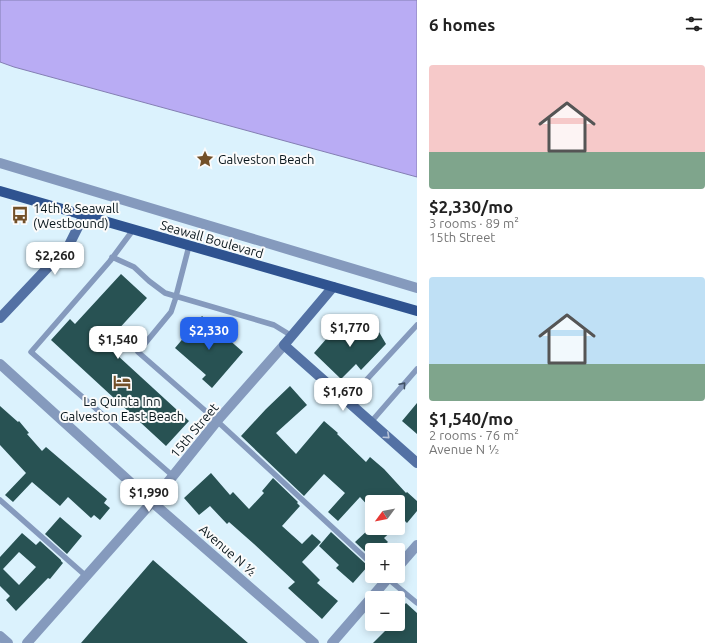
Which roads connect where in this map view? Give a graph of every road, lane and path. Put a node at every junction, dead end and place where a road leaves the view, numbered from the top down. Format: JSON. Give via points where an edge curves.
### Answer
{"nodes":[{"id":1,"x":0,"y":163,"type":"edge"},
{"id":2,"x":0,"y":191,"type":"edge"},
{"id":3,"x":84,"y":216,"type":"junction"},
{"id":4,"x":133,"y":230,"type":"junction"},
{"id":5,"x":189,"y":246,"type":"junction"},
{"id":6,"x":112,"y":258,"type":"junction"},
{"id":7,"x":333,"y":287,"type":"junction"},
{"id":8,"x":417,"y":288,"type":"edge"},
{"id":9,"x":176,"y":297,"type":"junction"},
{"id":10,"x":417,"y":311,"type":"edge"},
{"id":11,"x":0,"y":318,"type":"edge"},
{"id":12,"x":417,"y":325,"type":"edge"},
{"id":13,"x":292,"y":336,"type":"junction"},
{"id":14,"x":284,"y":345,"type":"junction"},
{"id":15,"x":0,"y":364,"type":"edge"},
{"id":16,"x":417,"y":369,"type":"edge"},
{"id":17,"x":347,"y":401,"type":"junction"},
{"id":18,"x":218,"y":421,"type":"junction"},
{"id":19,"x":371,"y":422,"type":"junction"},
{"id":20,"x":417,"y":463,"type":"edge"},
{"id":21,"x":173,"y":476,"type":"junction"},
{"id":22,"x":0,"y":500,"type":"edge"},
{"id":23,"x":152,"y":502,"type":"junction"},
{"id":24,"x":417,"y":545,"type":"edge"},
{"id":25,"x":365,"y":558,"type":"edge"},
{"id":26,"x":405,"y":559,"type":"edge"},
{"id":27,"x":86,"y":576,"type":"junction"},
{"id":28,"x":383,"y":583,"type":"edge"},
{"id":29,"x":395,"y":583,"type":"edge"},
{"id":30,"x":417,"y":603,"type":"edge"},
{"id":31,"x":0,"y":636,"type":"edge"},
{"id":32,"x":8,"y":643,"type":"edge"},
{"id":33,"x":27,"y":643,"type":"edge"},
{"id":34,"x":314,"y":643,"type":"edge"},
{"id":35,"x":332,"y":643,"type":"edge"}],
"edges":[{"from":1,"to":8,"type":"street"},
{"from":2,"to":3,"type":"main road","name":"Seawall Boulevard"},
{"from":3,"to":4,"type":"main road","name":"Seawall Boulevard"},
{"from":3,"to":11,"type":"street","via":[[68,245]]},
{"from":4,"to":5,"type":"main road","name":"Seawall Boulevard"},
{"from":4,"to":6,"type":"lane"},
{"from":5,"to":7,"type":"main road","name":"Seawall Boulevard"},
{"from":5,"to":9,"type":"lane"},
{"from":6,"to":9,"type":"lane","via":[[134,267],[164,293]]},
{"from":6,"to":21,"type":"lane","via":[[31,352]]},
{"from":7,"to":10,"type":"main road","name":"Seawall Boulevard"},
{"from":7,"to":13,"type":"street","name":"15th Street"},
{"from":9,"to":13,"type":"lane","via":[[274,325]]},
{"from":9,"to":18,"type":"lane","via":[[171,312],[138,352]]},
{"from":12,"to":17,"type":"lane"},
{"from":13,"to":14,"type":"street","name":"15th Street"},
{"from":14,"to":17,"type":"street"},
{"from":14,"to":18,"type":"street","name":"15th Street"},
{"from":15,"to":23,"type":"street","name":"Avenue N ½"},
{"from":19,"to":16,"type":"lane","one_way":true},
{"from":17,"to":19,"type":"street"},
{"from":18,"to":21,"type":"street","name":"15th Street"},
{"from":18,"to":25,"type":"lane"},
{"from":19,"to":20,"type":"street","one_way":true},
{"from":21,"to":23,"type":"street","name":"15th Street"},
{"from":22,"to":27,"type":"lane"},
{"from":23,"to":27,"type":"street","name":"15th Street"},
{"from":23,"to":34,"type":"street","name":"Avenue N ½"},
{"from":24,"to":26,"type":"street"},
{"from":27,"to":33,"type":"street","name":"15th Street"},
{"from":28,"to":35,"type":"street"},
{"from":29,"to":30,"type":"lane"},
{"from":31,"to":32,"type":"street"}]}
